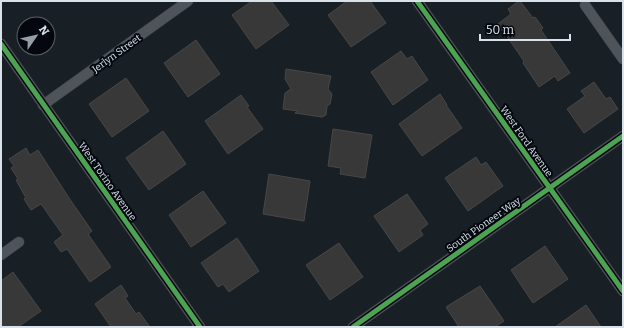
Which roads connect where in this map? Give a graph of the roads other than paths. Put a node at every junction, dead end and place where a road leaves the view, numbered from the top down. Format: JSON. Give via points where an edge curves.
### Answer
{"nodes":[{"id":1,"x":188,"y":1,"type":"edge"},
{"id":2,"x":417,"y":1,"type":"edge"},
{"id":3,"x":585,"y":6,"type":"dead end"},
{"id":4,"x":1,"y":44,"type":"edge"},
{"id":5,"x":623,"y":59,"type":"edge"},
{"id":6,"x":44,"y":105,"type":"junction"},
{"id":7,"x":623,"y":136,"type":"edge"},
{"id":8,"x":549,"y":188,"type":"junction"},
{"id":9,"x":20,"y":242,"type":"dead end"},
{"id":10,"x":1,"y":255,"type":"edge"},
{"id":11,"x":623,"y":290,"type":"edge"},
{"id":12,"x":200,"y":327,"type":"edge"},
{"id":13,"x":352,"y":327,"type":"edge"}],
"edges":[{"from":1,"to":6,"type":"street","name":"Jerlyn Street"},
{"from":2,"to":8,"type":"street","name":"West Ford Avenue"},
{"from":3,"to":5,"type":"street"},
{"from":4,"to":6,"type":"street","name":"West Torino Avenue"},
{"from":6,"to":12,"type":"street","name":"West Torino Avenue"},
{"from":7,"to":8,"type":"street","name":"South Pioneer Way"},
{"from":8,"to":11,"type":"street","name":"West Ford Avenue"},
{"from":8,"to":13,"type":"street","name":"South Pioneer Way"},
{"from":9,"to":10,"type":"street"}]}
